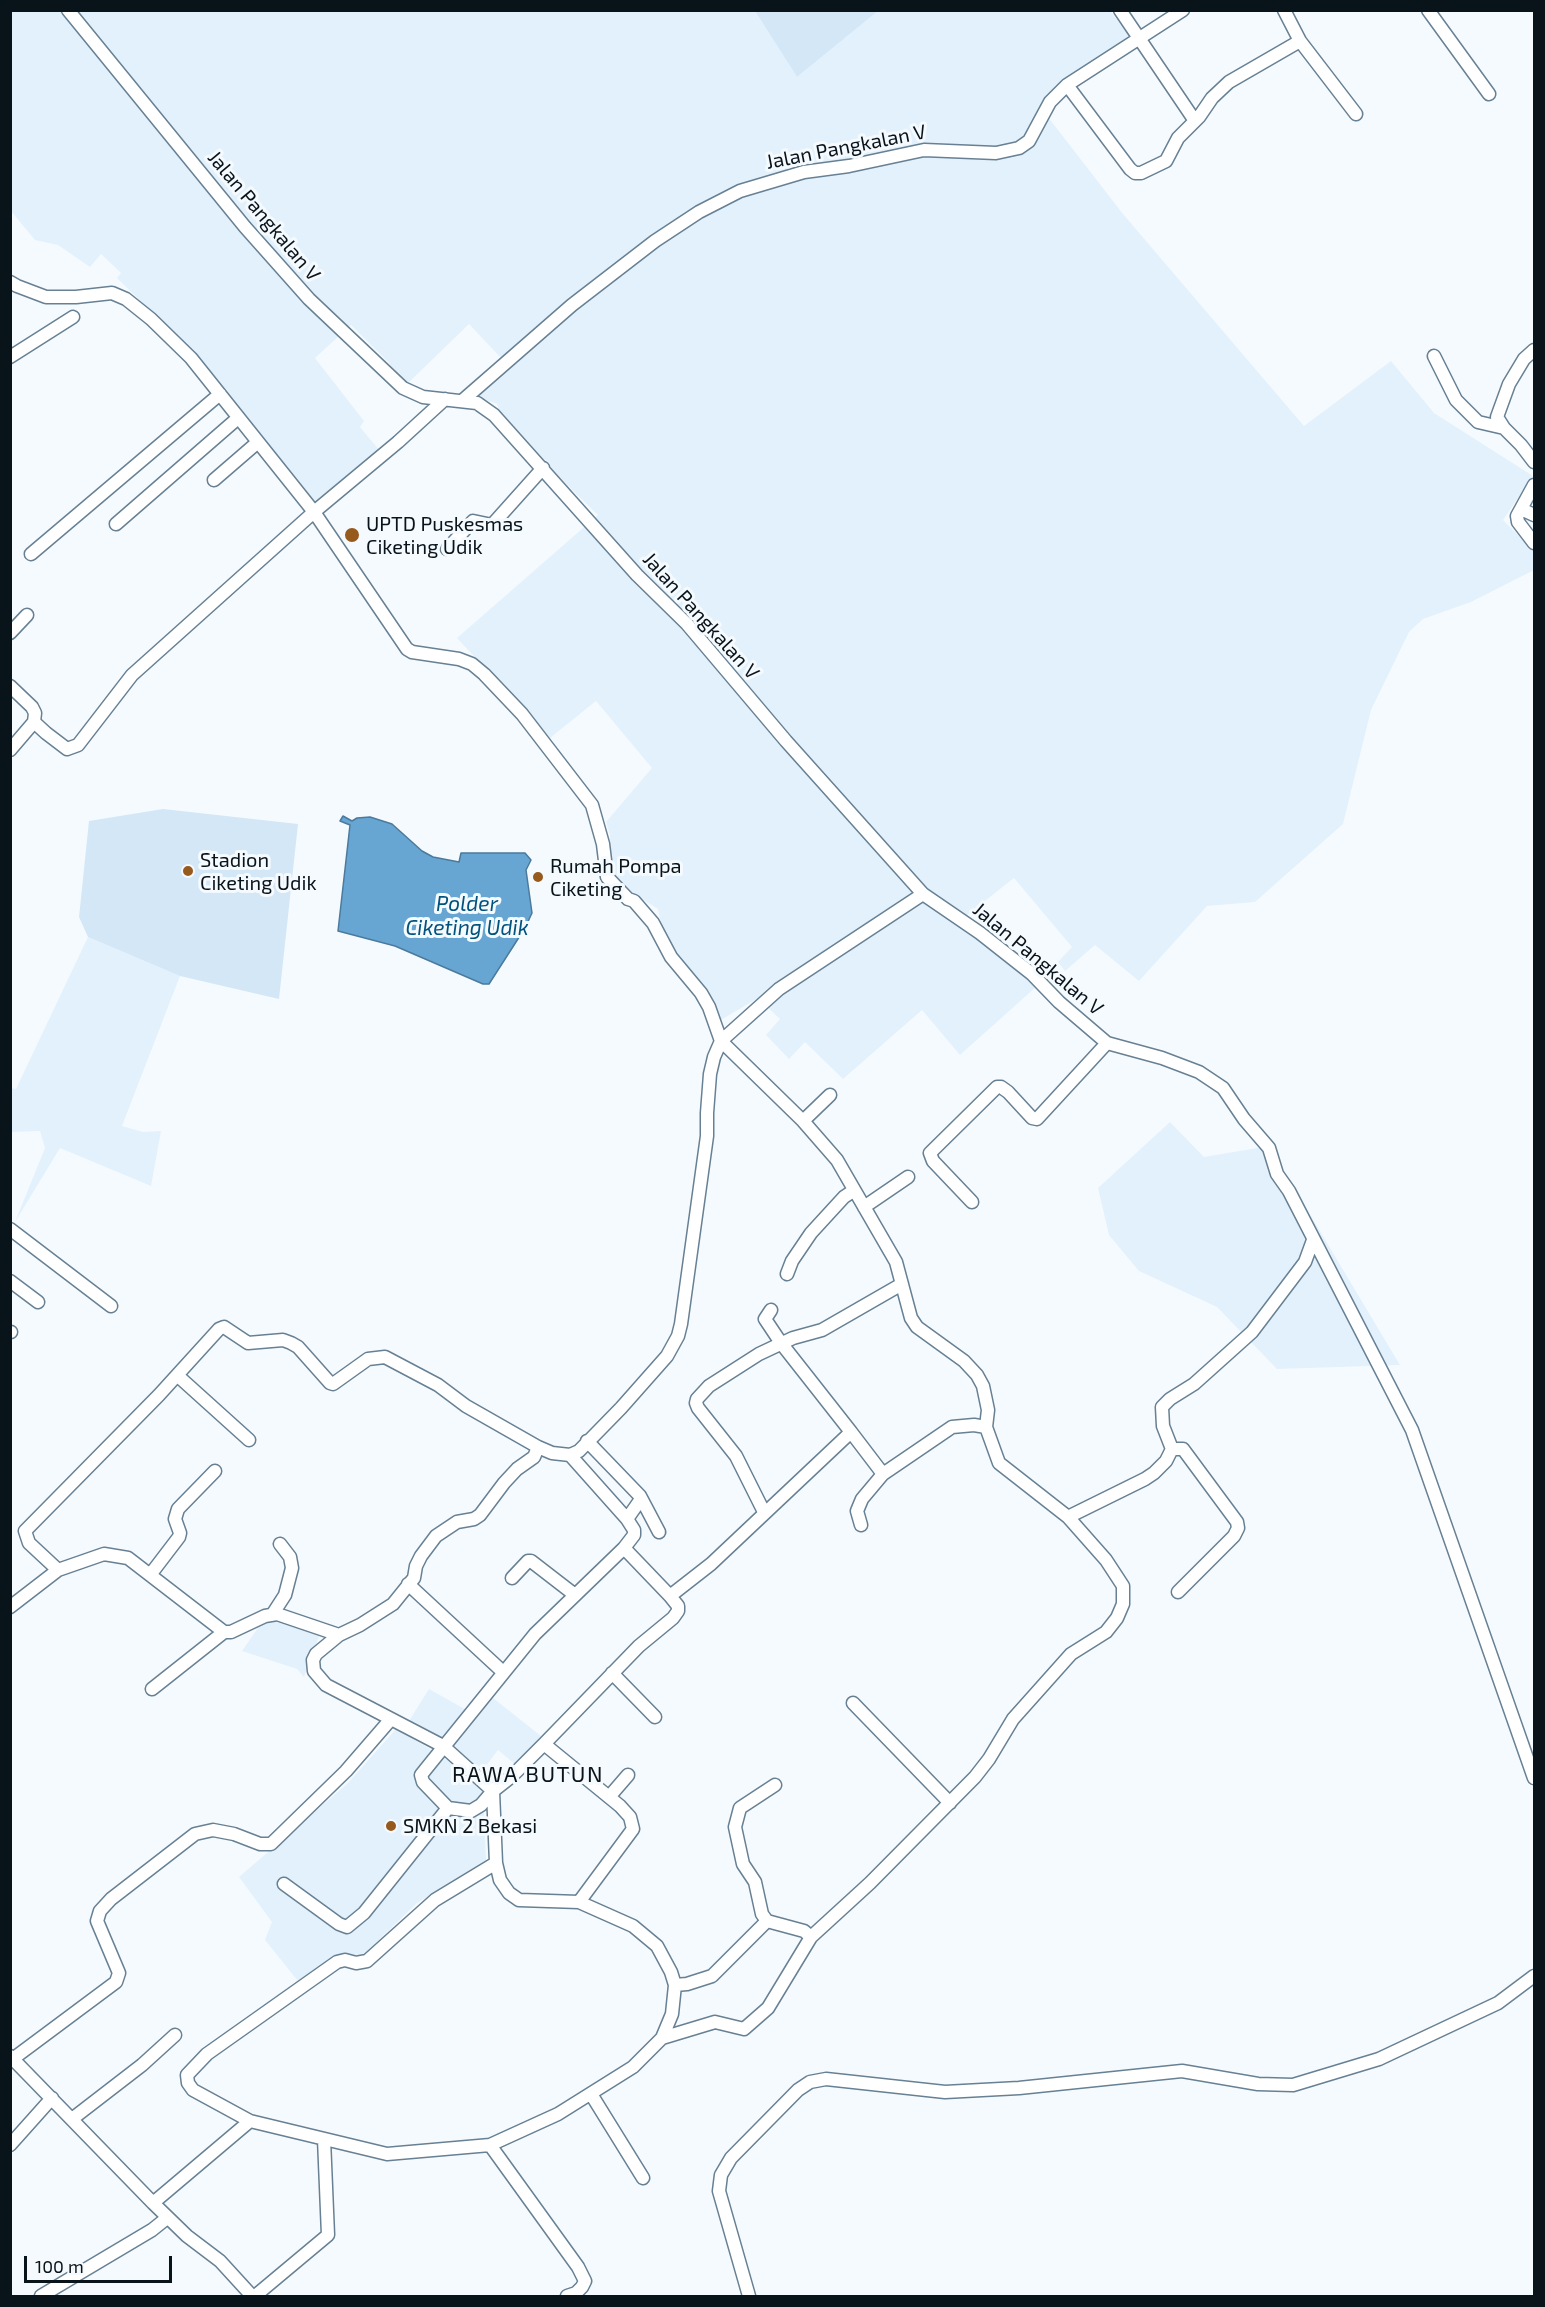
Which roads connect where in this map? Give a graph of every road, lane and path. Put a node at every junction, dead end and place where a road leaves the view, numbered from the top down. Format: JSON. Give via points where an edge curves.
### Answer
{"nodes":[{"id":1,"x":68,"y":10,"type":"edge"},
{"id":2,"x":1120,"y":10,"type":"edge"},
{"id":3,"x":1183,"y":10,"type":"edge"},
{"id":4,"x":1284,"y":10,"type":"edge"},
{"id":5,"x":1428,"y":10,"type":"edge"},
{"id":6,"x":1140,"y":37,"type":"junction"},
{"id":7,"x":1300,"y":41,"type":"junction"},
{"id":8,"x":1067,"y":85,"type":"junction"},
{"id":9,"x":1489,"y":94,"type":"dead end"},
{"id":10,"x":1356,"y":114,"type":"dead end"},
{"id":11,"x":1195,"y":121,"type":"junction"},
{"id":12,"x":10,"y":282,"type":"edge"},
{"id":13,"x":73,"y":317,"type":"dead end"},
{"id":14,"x":1534,"y":350,"type":"edge"},
{"id":15,"x":1434,"y":356,"type":"dead end"},
{"id":16,"x":10,"y":357,"type":"edge"},
{"id":17,"x":220,"y":394,"type":"junction"},
{"id":18,"x":445,"y":399,"type":"junction"},
{"id":19,"x":462,"y":401,"type":"junction"},
{"id":20,"x":238,"y":418,"type":"junction"},
{"id":21,"x":1504,"y":428,"type":"junction"},
{"id":22,"x":258,"y":442,"type":"junction"},
{"id":23,"x":1534,"y":462,"type":"edge"},
{"id":24,"x":543,"y":468,"type":"junction"},
{"id":25,"x":214,"y":480,"type":"dead end"},
{"id":26,"x":1534,"y":485,"type":"edge"},
{"id":27,"x":1521,"y":509,"type":"junction"},
{"id":28,"x":314,"y":512,"type":"junction"},
{"id":29,"x":1534,"y":515,"type":"edge"},
{"id":30,"x":116,"y":524,"type":"dead end"},
{"id":31,"x":1534,"y":543,"type":"edge"},
{"id":32,"x":447,"y":549,"type":"dead end"},
{"id":33,"x":31,"y":554,"type":"dead end"},
{"id":34,"x":27,"y":615,"type":"dead end"},
{"id":35,"x":10,"y":633,"type":"edge"},
{"id":36,"x":10,"y":686,"type":"edge"},
{"id":37,"x":34,"y":722,"type":"junction"},
{"id":38,"x":10,"y":750,"type":"edge"},
{"id":39,"x":923,"y":894,"type":"junction"},
{"id":40,"x":721,"y":1041,"type":"junction"},
{"id":41,"x":1107,"y":1043,"type":"junction"},
{"id":42,"x":830,"y":1095,"type":"dead end"},
{"id":43,"x":803,"y":1121,"type":"junction"},
{"id":44,"x":908,"y":1177,"type":"dead end"},
{"id":45,"x":853,"y":1191,"type":"junction"},
{"id":46,"x":972,"y":1202,"type":"dead end"},
{"id":47,"x":864,"y":1207,"type":"junction"},
{"id":48,"x":10,"y":1229,"type":"edge"},
{"id":49,"x":1313,"y":1240,"type":"junction"},
{"id":50,"x":787,"y":1274,"type":"dead end"},
{"id":51,"x":10,"y":1281,"type":"edge"},
{"id":52,"x":902,"y":1284,"type":"junction"},
{"id":53,"x":38,"y":1302,"type":"dead end"},
{"id":54,"x":111,"y":1306,"type":"dead end"},
{"id":55,"x":771,"y":1310,"type":"dead end"},
{"id":56,"x":782,"y":1343,"type":"junction"},
{"id":57,"x":178,"y":1376,"type":"junction"},
{"id":58,"x":986,"y":1427,"type":"junction"},
{"id":59,"x":851,"y":1432,"type":"junction"},
{"id":60,"x":249,"y":1440,"type":"dead end"},
{"id":61,"x":587,"y":1442,"type":"junction"},
{"id":62,"x":538,"y":1447,"type":"junction"},
{"id":63,"x":1172,"y":1449,"type":"junction"},
{"id":64,"x":570,"y":1455,"type":"junction"},
{"id":65,"x":215,"y":1471,"type":"dead end"},
{"id":66,"x":883,"y":1474,"type":"junction"},
{"id":67,"x":641,"y":1499,"type":"junction"},
{"id":68,"x":764,"y":1512,"type":"junction"},
{"id":69,"x":1068,"y":1517,"type":"junction"},
{"id":70,"x":627,"y":1519,"type":"junction"},
{"id":71,"x":861,"y":1525,"type":"dead end"},
{"id":72,"x":659,"y":1532,"type":"dead end"},
{"id":73,"x":280,"y":1544,"type":"dead end"},
{"id":74,"x":624,"y":1548,"type":"junction"},
{"id":75,"x":58,"y":1570,"type":"junction"},
{"id":76,"x":150,"y":1575,"type":"junction"},
{"id":77,"x":512,"y":1578,"type":"dead end"},
{"id":78,"x":408,"y":1584,"type":"junction"},
{"id":79,"x":1178,"y":1593,"type":"dead end"},
{"id":80,"x":575,"y":1595,"type":"junction"},
{"id":81,"x":670,"y":1596,"type":"junction"},
{"id":82,"x":10,"y":1606,"type":"edge"},
{"id":83,"x":272,"y":1614,"type":"junction"},
{"id":84,"x":225,"y":1632,"type":"junction"},
{"id":85,"x":339,"y":1635,"type":"junction"},
{"id":86,"x":503,"y":1672,"type":"junction"},
{"id":87,"x":612,"y":1673,"type":"junction"},
{"id":88,"x":152,"y":1689,"type":"dead end"},
{"id":89,"x":853,"y":1704,"type":"dead end"},
{"id":90,"x":655,"y":1718,"type":"dead end"},
{"id":91,"x":390,"y":1719,"type":"junction"},
{"id":92,"x":544,"y":1744,"type":"junction"},
{"id":93,"x":443,"y":1746,"type":"junction"},
{"id":94,"x":628,"y":1775,"type":"dead end"},
{"id":95,"x":1534,"y":1778,"type":"edge"},
{"id":96,"x":776,"y":1785,"type":"dead end"},
{"id":97,"x":493,"y":1791,"type":"junction"},
{"id":98,"x":609,"y":1797,"type":"junction"},
{"id":99,"x":950,"y":1803,"type":"junction"},
{"id":100,"x":448,"y":1808,"type":"junction"},
{"id":101,"x":496,"y":1863,"type":"junction"},
{"id":102,"x":284,"y":1884,"type":"dead end"},
{"id":103,"x":579,"y":1902,"type":"junction"},
{"id":104,"x":767,"y":1921,"type":"junction"},
{"id":105,"x":811,"y":1937,"type":"junction"},
{"id":106,"x":1534,"y":1976,"type":"edge"},
{"id":107,"x":675,"y":1985,"type":"junction"},
{"id":108,"x":175,"y":2035,"type":"dead end"},
{"id":109,"x":662,"y":2038,"type":"junction"},
{"id":110,"x":12,"y":2057,"type":"edge"},
{"id":111,"x":591,"y":2094,"type":"junction"},
{"id":112,"x":52,"y":2098,"type":"junction"},
{"id":113,"x":72,"y":2119,"type":"junction"},
{"id":114,"x":250,"y":2121,"type":"junction"},
{"id":115,"x":324,"y":2139,"type":"junction"},
{"id":116,"x":10,"y":2145,"type":"edge"},
{"id":117,"x":490,"y":2145,"type":"junction"},
{"id":118,"x":643,"y":2178,"type":"dead end"},
{"id":119,"x":153,"y":2203,"type":"junction"},
{"id":120,"x":167,"y":2217,"type":"junction"},
{"id":121,"x":41,"y":2296,"type":"edge"},
{"id":122,"x":253,"y":2296,"type":"edge"},
{"id":123,"x":567,"y":2296,"type":"edge"},
{"id":124,"x":748,"y":2296,"type":"edge"}],
"edges":[{"from":1,"to":18,"type":"street","name":"Jalan Pangkalan V","via":[[245,227],[309,299],[403,388],[423,397]]},
{"from":2,"to":6,"type":"street"},
{"from":3,"to":6,"type":"street","name":"Jalan Pangkalan V"},
{"from":4,"to":7,"type":"street"},
{"from":5,"to":9,"type":"street"},
{"from":6,"to":8,"type":"street","name":"Jalan Pangkalan V"},
{"from":6,"to":11,"type":"street"},
{"from":7,"to":10,"type":"street"},
{"from":7,"to":11,"type":"street","via":[[1229,82]]},
{"from":8,"to":11,"type":"street","via":[[1135,172],[1142,173],[1166,161]]},
{"from":8,"to":19,"type":"street","name":"Jalan Pangkalan V","via":[[1050,102],[1029,141],[1018,148],[996,153],[924,150],[786,176],[720,201],[655,241],[572,305]]},
{"from":12,"to":17,"type":"street","via":[[46,297],[107,292],[126,299],[191,358]]},
{"from":13,"to":16,"type":"street"},
{"from":14,"to":21,"type":"street","via":[[1524,359],[1501,401],[1497,417]]},
{"from":15,"to":21,"type":"street","via":[[1456,400],[1478,422]]},
{"from":17,"to":20,"type":"street"},
{"from":17,"to":33,"type":"street"},
{"from":18,"to":19,"type":"street","name":"Jalan Pangkalan V"},
{"from":18,"to":28,"type":"street"},
{"from":19,"to":24,"type":"street","name":"Jalan Pangkalan V","via":[[477,403],[489,411]]},
{"from":20,"to":22,"type":"street"},
{"from":20,"to":30,"type":"street"},
{"from":21,"to":23,"type":"street"},
{"from":22,"to":25,"type":"street"},
{"from":22,"to":28,"type":"street"},
{"from":24,"to":32,"type":"street","via":[[492,525],[473,521]]},
{"from":24,"to":39,"type":"street","name":"Jalan Pangkalan V","via":[[637,575],[687,624]]},
{"from":26,"to":27,"type":"street"},
{"from":27,"to":29,"type":"street"},
{"from":27,"to":31,"type":"street","via":[[1516,516],[1518,522]]},
{"from":28,"to":37,"type":"street","via":[[132,675],[78,745],[67,749]]},
{"from":28,"to":40,"type":"street","via":[[408,649],[417,654],[459,659],[477,668],[522,714],[564,767],[596,814],[607,877],[653,923],[671,957],[701,993]]},
{"from":34,"to":35,"type":"street"},
{"from":36,"to":37,"type":"street","via":[[32,707]]},
{"from":37,"to":38,"type":"street"},
{"from":39,"to":40,"type":"street","via":[[779,989]]},
{"from":39,"to":41,"type":"street","name":"Jalan Pangkalan V","via":[[1032,974]]},
{"from":40,"to":43,"type":"street"},
{"from":40,"to":61,"type":"street","via":[[710,1074],[707,1137],[678,1336],[658,1367]]},
{"from":41,"to":46,"type":"street","via":[[1037,1119],[997,1087],[930,1153]]},
{"from":41,"to":49,"type":"street","name":"Jalan Pangkalan V","via":[[1199,1072],[1223,1088],[1269,1148],[1278,1174]]},
{"from":42,"to":43,"type":"street"},
{"from":43,"to":45,"type":"street","via":[[837,1160]]},
{"from":44,"to":47,"type":"street"},
{"from":45,"to":47,"type":"street"},
{"from":45,"to":50,"type":"street","via":[[811,1233]]},
{"from":47,"to":52,"type":"street","via":[[896,1262]]},
{"from":48,"to":54,"type":"street"},
{"from":49,"to":63,"type":"street","via":[[1305,1262],[1240,1343],[1162,1407],[1163,1426]]},
{"from":49,"to":95,"type":"street","name":"Jalan Pangkalan V","via":[[1412,1430]]},
{"from":51,"to":53,"type":"street"},
{"from":52,"to":56,"type":"street","via":[[822,1330]]},
{"from":52,"to":58,"type":"street","via":[[917,1327],[977,1375],[988,1410]]},
{"from":55,"to":56,"type":"street","via":[[765,1318]]},
{"from":56,"to":59,"type":"street"},
{"from":56,"to":68,"type":"street","via":[[709,1386],[696,1403],[736,1456]]},
{"from":57,"to":60,"type":"street"},
{"from":57,"to":62,"type":"street","via":[[224,1328],[248,1343],[291,1343],[333,1384],[368,1359],[385,1357]]},
{"from":57,"to":75,"type":"street","via":[[25,1531],[29,1543]]},
{"from":58,"to":66,"type":"street","via":[[952,1427]]},
{"from":58,"to":69,"type":"street","via":[[999,1463]]},
{"from":59,"to":66,"type":"street"},
{"from":59,"to":68,"type":"street"},
{"from":61,"to":64,"type":"street"},
{"from":61,"to":67,"type":"street"},
{"from":62,"to":64,"type":"street"},
{"from":62,"to":78,"type":"street","via":[[534,1457],[504,1483],[480,1515],[457,1522],[436,1536]]},
{"from":63,"to":69,"type":"street","via":[[1154,1473]]},
{"from":63,"to":79,"type":"street","via":[[1183,1449],[1238,1528]]},
{"from":64,"to":70,"type":"street"},
{"from":65,"to":76,"type":"street","via":[[178,1509],[179,1537]]},
{"from":66,"to":71,"type":"street","via":[[859,1505]]},
{"from":67,"to":70,"type":"street"},
{"from":67,"to":72,"type":"street"},
{"from":68,"to":81,"type":"street","via":[[705,1569]]},
{"from":69,"to":99,"type":"street","via":[[1123,1586],[1123,1604],[1106,1632],[1071,1654],[1027,1701],[989,1759]]},
{"from":70,"to":74,"type":"street","via":[[634,1535]]},
{"from":73,"to":83,"type":"street","via":[[290,1557],[292,1568],[285,1595]]},
{"from":74,"to":80,"type":"street"},
{"from":74,"to":81,"type":"street"},
{"from":75,"to":76,"type":"street","via":[[104,1554],[128,1558]]},
{"from":75,"to":82,"type":"street"},
{"from":76,"to":84,"type":"street"},
{"from":77,"to":80,"type":"street","via":[[531,1561]]},
{"from":78,"to":85,"type":"street","via":[[393,1604]]},
{"from":78,"to":86,"type":"street"},
{"from":80,"to":86,"type":"street"},
{"from":81,"to":87,"type":"street","via":[[678,1606],[673,1618]]},
{"from":83,"to":84,"type":"street"},
{"from":83,"to":85,"type":"street","via":[[292,1617]]},
{"from":84,"to":88,"type":"street"},
{"from":85,"to":91,"type":"street","via":[[316,1654],[314,1671],[326,1685]]},
{"from":86,"to":93,"type":"street"},
{"from":87,"to":90,"type":"street"},
{"from":87,"to":92,"type":"street"},
{"from":89,"to":99,"type":"street"},
{"from":91,"to":93,"type":"street"},
{"from":91,"to":110,"type":"street","via":[[346,1771],[271,1845],[213,1830],[195,1834],[111,1899],[97,1921],[119,1973],[116,1982]]},
{"from":92,"to":97,"type":"street"},
{"from":92,"to":98,"type":"street"},
{"from":93,"to":97,"type":"street"},
{"from":93,"to":100,"type":"street","via":[[421,1779]]},
{"from":94,"to":98,"type":"street"},
{"from":96,"to":104,"type":"street","via":[[740,1808],[735,1827],[743,1864],[755,1882]]},
{"from":97,"to":100,"type":"street","via":[[471,1811]]},
{"from":97,"to":101,"type":"street"},
{"from":98,"to":103,"type":"street","via":[[630,1817],[633,1829]]},
{"from":99,"to":105,"type":"street"},
{"from":100,"to":102,"type":"street","via":[[364,1913],[347,1927]]},
{"from":101,"to":103,"type":"street","via":[[504,1888],[519,1900]]},
{"from":101,"to":114,"type":"street","via":[[435,1900],[368,1961],[337,1962],[207,2054],[190,2071],[188,2083],[193,2090]]},
{"from":103,"to":107,"type":"street","via":[[633,1926],[657,1946]]},
{"from":104,"to":105,"type":"street","via":[[804,1931]]},
{"from":104,"to":107,"type":"street","via":[[712,1976]]},
{"from":105,"to":109,"type":"street","via":[[768,2008],[744,2029],[715,2022]]},
{"from":106,"to":124,"type":"street","via":[[1498,2003],[1379,2059],[1293,2085],[1258,2084],[1182,2071],[945,2092],[826,2079],[810,2082],[731,2157],[721,2175],[718,2191]]},
{"from":107,"to":109,"type":"street","via":[[672,2014]]},
{"from":108,"to":113,"type":"street"},
{"from":109,"to":111,"type":"street","via":[[633,2067]]},
{"from":110,"to":112,"type":"street"},
{"from":111,"to":117,"type":"street"},
{"from":111,"to":118,"type":"street"},
{"from":112,"to":113,"type":"street"},
{"from":112,"to":116,"type":"street"},
{"from":113,"to":119,"type":"street"},
{"from":114,"to":115,"type":"street"},
{"from":114,"to":119,"type":"street"},
{"from":115,"to":117,"type":"street","via":[[387,2154]]},
{"from":115,"to":122,"type":"street","via":[[328,2235]]},
{"from":117,"to":123,"type":"street","via":[[578,2267],[585,2281],[576,2293]]},
{"from":119,"to":120,"type":"street"},
{"from":120,"to":121,"type":"street","via":[[152,2230]]},
{"from":120,"to":122,"type":"street"}]}
